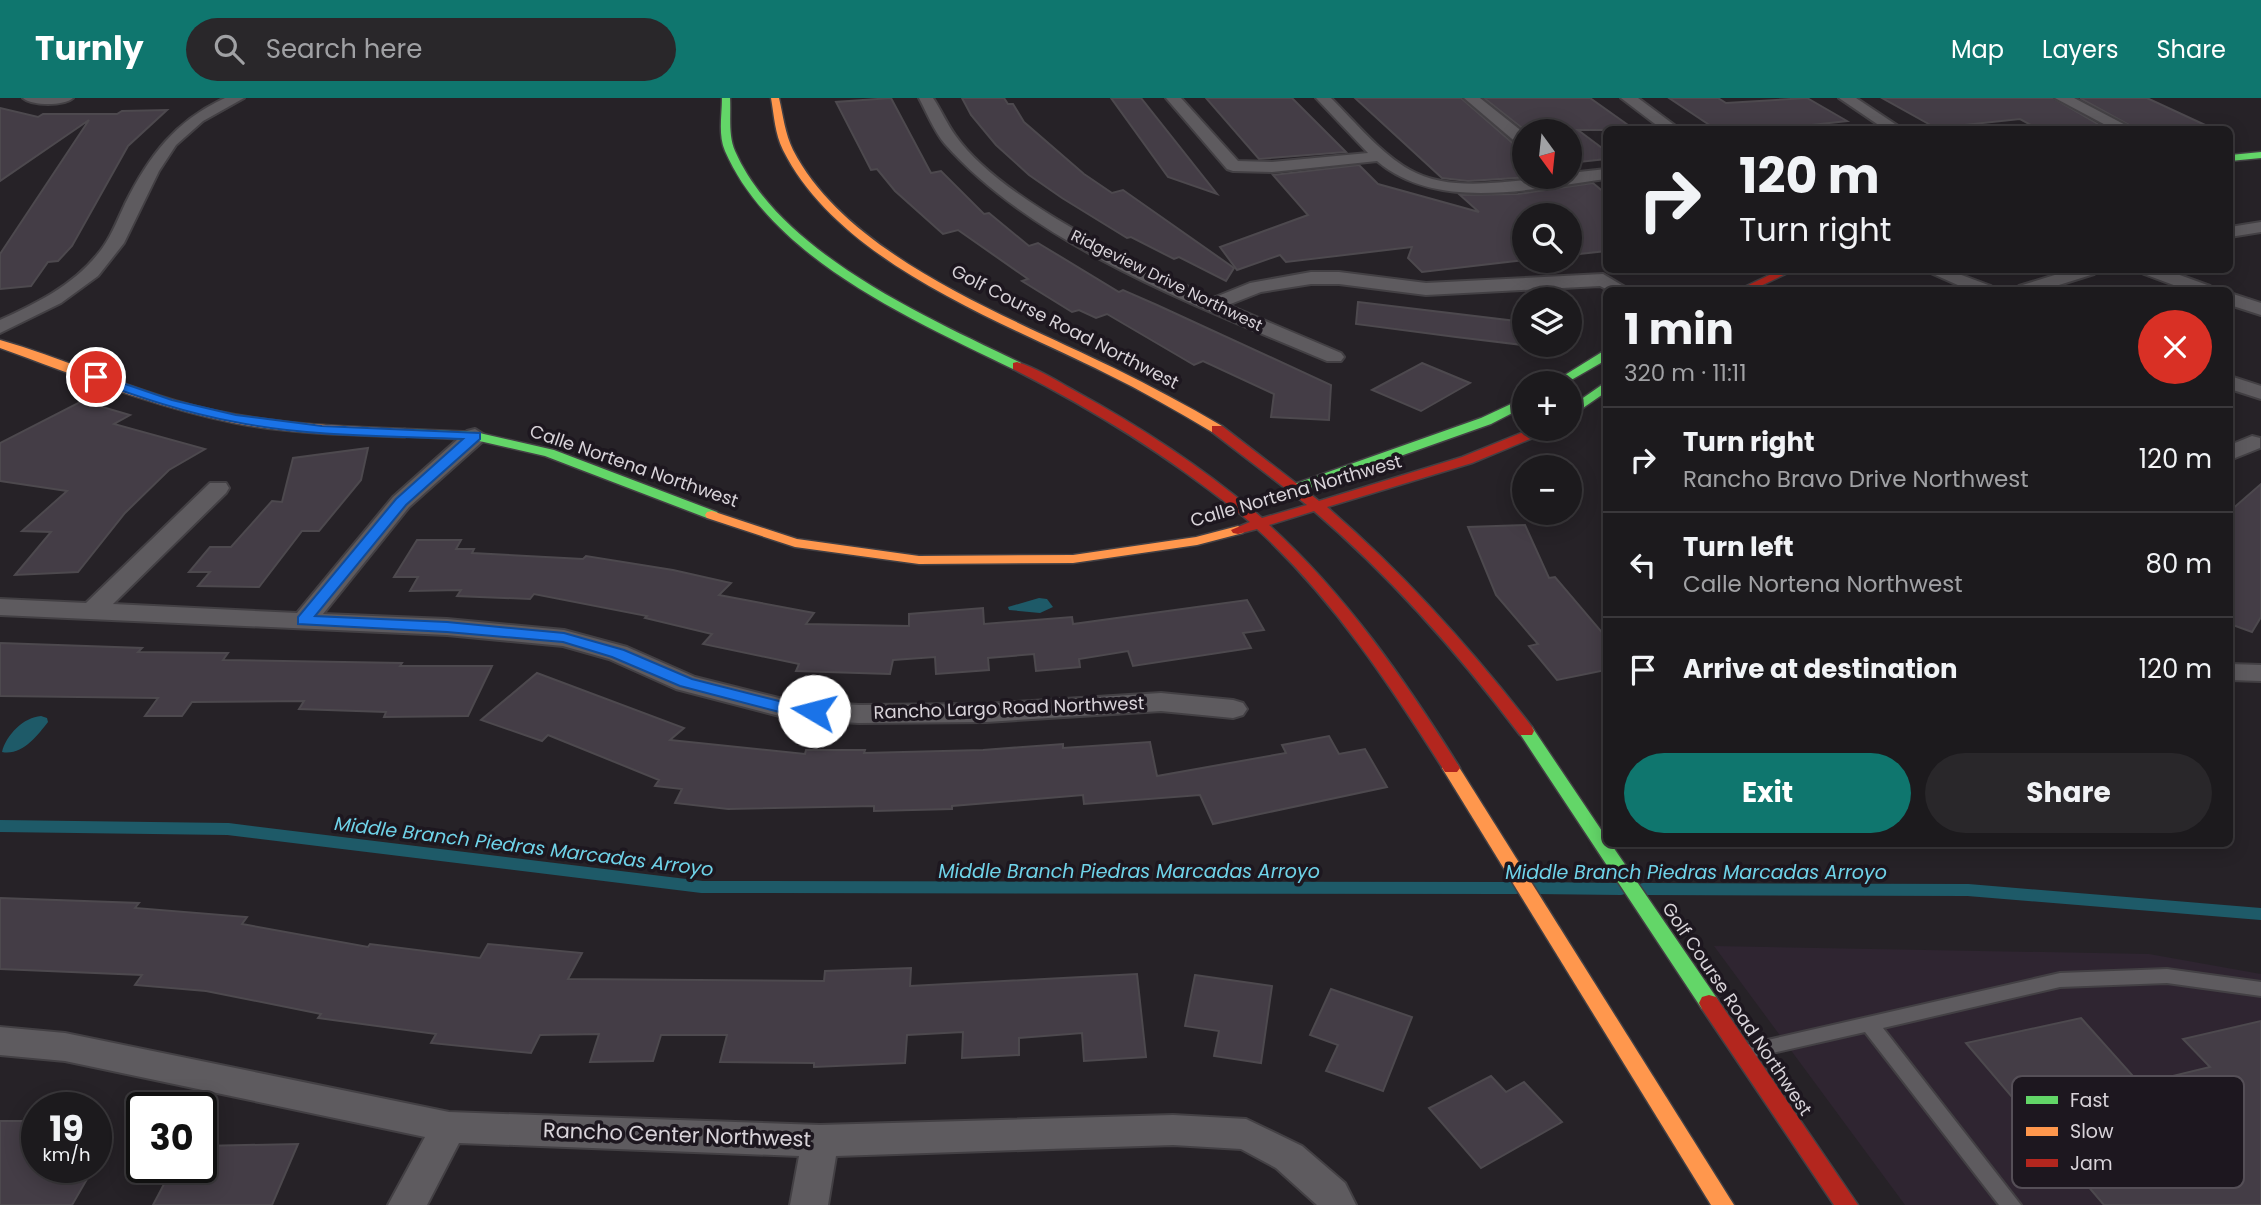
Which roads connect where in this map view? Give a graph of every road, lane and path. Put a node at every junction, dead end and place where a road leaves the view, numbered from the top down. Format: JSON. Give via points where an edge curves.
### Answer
{"nodes":[{"id":1,"x":30,"y":98,"type":"edge"},
{"id":2,"x":237,"y":98,"type":"edge"},
{"id":3,"x":726,"y":98,"type":"edge"},
{"id":4,"x":775,"y":98,"type":"edge"},
{"id":5,"x":926,"y":98,"type":"edge"},
{"id":6,"x":1173,"y":98,"type":"edge"},
{"id":7,"x":1323,"y":98,"type":"edge"},
{"id":8,"x":1471,"y":98,"type":"edge"},
{"id":9,"x":1628,"y":98,"type":"edge"},
{"id":10,"x":1846,"y":98,"type":"edge"},
{"id":11,"x":2062,"y":98,"type":"edge"},
{"id":12,"x":66,"y":99,"type":"edge"},
{"id":13,"x":1668,"y":126,"type":"edge"},
{"id":14,"x":1891,"y":126,"type":"edge"},
{"id":15,"x":2120,"y":126,"type":"edge"},
{"id":16,"x":1512,"y":131,"type":"edge"},
{"id":17,"x":2261,"y":155,"type":"edge"},
{"id":18,"x":1383,"y":156,"type":"junction"},
{"id":19,"x":2233,"y":158,"type":"edge"},
{"id":20,"x":1233,"y":166,"type":"joint"},
{"id":21,"x":1603,"y":173,"type":"edge"},
{"id":22,"x":1582,"y":176,"type":"edge"},
{"id":23,"x":1512,"y":182,"type":"edge"},
{"id":24,"x":2261,"y":227,"type":"edge"},
{"id":25,"x":2233,"y":232,"type":"edge"},
{"id":26,"x":1781,"y":273,"type":"edge"},
{"id":27,"x":1941,"y":273,"type":"edge"},
{"id":28,"x":2079,"y":273,"type":"edge"},
{"id":29,"x":2158,"y":273,"type":"edge"},
{"id":30,"x":1616,"y":287,"type":"edge"},
{"id":31,"x":1751,"y":287,"type":"edge"},
{"id":32,"x":1976,"y":287,"type":"edge"},
{"id":33,"x":2035,"y":287,"type":"edge"},
{"id":34,"x":2195,"y":287,"type":"edge"},
{"id":35,"x":2233,"y":300,"type":"edge"},
{"id":36,"x":1213,"y":304,"type":"junction"},
{"id":37,"x":2261,"y":309,"type":"edge"},
{"id":38,"x":0,"y":327,"type":"edge"},
{"id":39,"x":0,"y":344,"type":"edge"},
{"id":40,"x":1334,"y":357,"type":"dead end"},
{"id":41,"x":1603,"y":357,"type":"edge"},
{"id":42,"x":1579,"y":371,"type":"edge"},
{"id":43,"x":2233,"y":383,"type":"edge"},
{"id":44,"x":1603,"y":388,"type":"edge"},
{"id":45,"x":2261,"y":393,"type":"edge"},
{"id":46,"x":1582,"y":404,"type":"edge"},
{"id":47,"x":1512,"y":408,"type":"edge"},
{"id":48,"x":475,"y":436,"type":"junction"},
{"id":49,"x":1513,"y":441,"type":"edge"},
{"id":50,"x":2252,"y":443,"type":"dead end"},
{"id":51,"x":2233,"y":452,"type":"edge"},
{"id":52,"x":1298,"y":487,"type":"junction"},
{"id":53,"x":218,"y":488,"type":"dead end"},
{"id":54,"x":1321,"y":506,"type":"junction"},
{"id":55,"x":1238,"y":507,"type":"junction"},
{"id":56,"x":1217,"y":513,"type":"dead end"},
{"id":57,"x":1260,"y":524,"type":"junction"},
{"id":58,"x":1061,"y":543,"type":"dead end"},
{"id":59,"x":1012,"y":558,"type":"junction"},
{"id":60,"x":0,"y":607,"type":"edge"},
{"id":61,"x":91,"y":612,"type":"junction"},
{"id":62,"x":304,"y":620,"type":"junction"},
{"id":63,"x":2233,"y":672,"type":"edge"},
{"id":64,"x":2261,"y":673,"type":"edge"},
{"id":65,"x":1233,"y":709,"type":"dead end"},
{"id":66,"x":1603,"y":844,"type":"edge"},
{"id":67,"x":1605,"y":847,"type":"edge"},
{"id":68,"x":2261,"y":989,"type":"edge"},
{"id":69,"x":1868,"y":1024,"type":"junction"},
{"id":70,"x":0,"y":1041,"type":"edge"},
{"id":71,"x":1743,"y":1053,"type":"junction"},
{"id":72,"x":449,"y":1127,"type":"junction"},
{"id":73,"x":820,"y":1141,"type":"junction"},
{"id":74,"x":407,"y":1205,"type":"edge"},
{"id":75,"x":808,"y":1205,"type":"edge"},
{"id":76,"x":1336,"y":1205,"type":"edge"},
{"id":77,"x":1723,"y":1205,"type":"edge"},
{"id":78,"x":1847,"y":1205,"type":"edge"},
{"id":79,"x":2011,"y":1205,"type":"edge"}],
"edges":[{"from":1,"to":12,"type":"street"},
{"from":2,"to":38,"type":"street","via":[[194,120],[168,142],[101,262],[49,303]]},
{"from":3,"to":55,"type":"main road","via":[[725,141],[748,185],[772,215],[816,254],[907,310],[1095,407]]},
{"from":4,"to":52,"type":"main road","name":"Golf Course Road Northwest","via":[[779,133],[801,173],[828,206],[870,241],[927,279],[1146,385]]},
{"from":5,"to":36,"type":"street","name":"Ridgeview Drive Northwest","via":[[951,141],[1009,194],[1092,246]]},
{"from":6,"to":20,"type":"street"},
{"from":7,"to":18,"type":"street"},
{"from":8,"to":16,"type":"street"},
{"from":9,"to":13,"type":"street"},
{"from":10,"to":14,"type":"street"},
{"from":11,"to":15,"type":"street"},
{"from":17,"to":19,"type":"main road"},
{"from":18,"to":20,"type":"street","via":[[1272,167]]},
{"from":18,"to":23,"type":"street","via":[[1403,174],[1447,187]]},
{"from":21,"to":22,"type":"street"},
{"from":24,"to":25,"type":"street"},
{"from":26,"to":31,"type":"main road"},
{"from":27,"to":32,"type":"street"},
{"from":28,"to":33,"type":"street"},
{"from":29,"to":34,"type":"street"},
{"from":30,"to":36,"type":"street","via":[[1603,280],[1426,289],[1311,278],[1256,287]]},
{"from":35,"to":37,"type":"street"},
{"from":36,"to":40,"type":"street","name":"Ridgeview Drive Northwest"},
{"from":39,"to":48,"type":"main road","name":"Calle Nortena Northwest","via":[[168,402],[236,419],[322,429]]},
{"from":41,"to":42,"type":"main road"},
{"from":43,"to":45,"type":"street"},
{"from":44,"to":46,"type":"main road"},
{"from":47,"to":52,"type":"main road","name":"Calle Nortena Northwest"},
{"from":48,"to":59,"type":"main road","name":"Calle Nortena Northwest","via":[[549,453],[659,497],[795,543],[919,560]]},
{"from":48,"to":62,"type":"street","via":[[401,502]]},
{"from":49,"to":54,"type":"main road","name":"Calle Nortena Northwest"},
{"from":50,"to":51,"type":"street"},
{"from":52,"to":54,"type":"main road","name":"Golf Course Road Northwest"},
{"from":52,"to":55,"type":"main road","name":"Calle Nortena Northwest"},
{"from":53,"to":61,"type":"street"},
{"from":54,"to":57,"type":"main road","name":"Calle Nortena Northwest"},
{"from":54,"to":66,"type":"main road","name":"Golf Course Road Northwest","via":[[1379,559],[1475,665]]},
{"from":55,"to":56,"type":"main road","name":"Calle Nortena Northwest"},
{"from":55,"to":57,"type":"main road"},
{"from":57,"to":59,"type":"main road","name":"Calle Nortena Northwest","via":[[1197,541],[1114,555]]},
{"from":57,"to":77,"type":"main road","via":[[1362,635],[1406,696]]},
{"from":58,"to":59,"type":"main road","name":"Calle Nortena Northwest"},
{"from":60,"to":61,"type":"street","name":"Rancho Largo Road Northwest"},
{"from":61,"to":62,"type":"street","name":"Rancho Largo Road Northwest"},
{"from":62,"to":65,"type":"street","name":"Rancho Largo Road Northwest","via":[[564,638],[618,653],[686,683],[791,710],[986,713],[1161,702]]},
{"from":63,"to":64,"type":"street"},
{"from":67,"to":71,"type":"main road","name":"Golf Course Road Northwest"},
{"from":68,"to":69,"type":"lane","via":[[2167,976],[2060,980]]},
{"from":69,"to":71,"type":"lane"},
{"from":69,"to":79,"type":"lane"},
{"from":70,"to":72,"type":"street","name":"Rancho Center Northwest","via":[[65,1046]]},
{"from":71,"to":78,"type":"main road","name":"Golf Course Road Northwest"},
{"from":72,"to":73,"type":"street","name":"Rancho Center Northwest"},
{"from":72,"to":74,"type":"street"},
{"from":73,"to":75,"type":"street"},
{"from":73,"to":76,"type":"street","name":"Rancho Center Northwest","via":[[1173,1129],[1247,1134],[1289,1157],[1332,1195]]}]}
